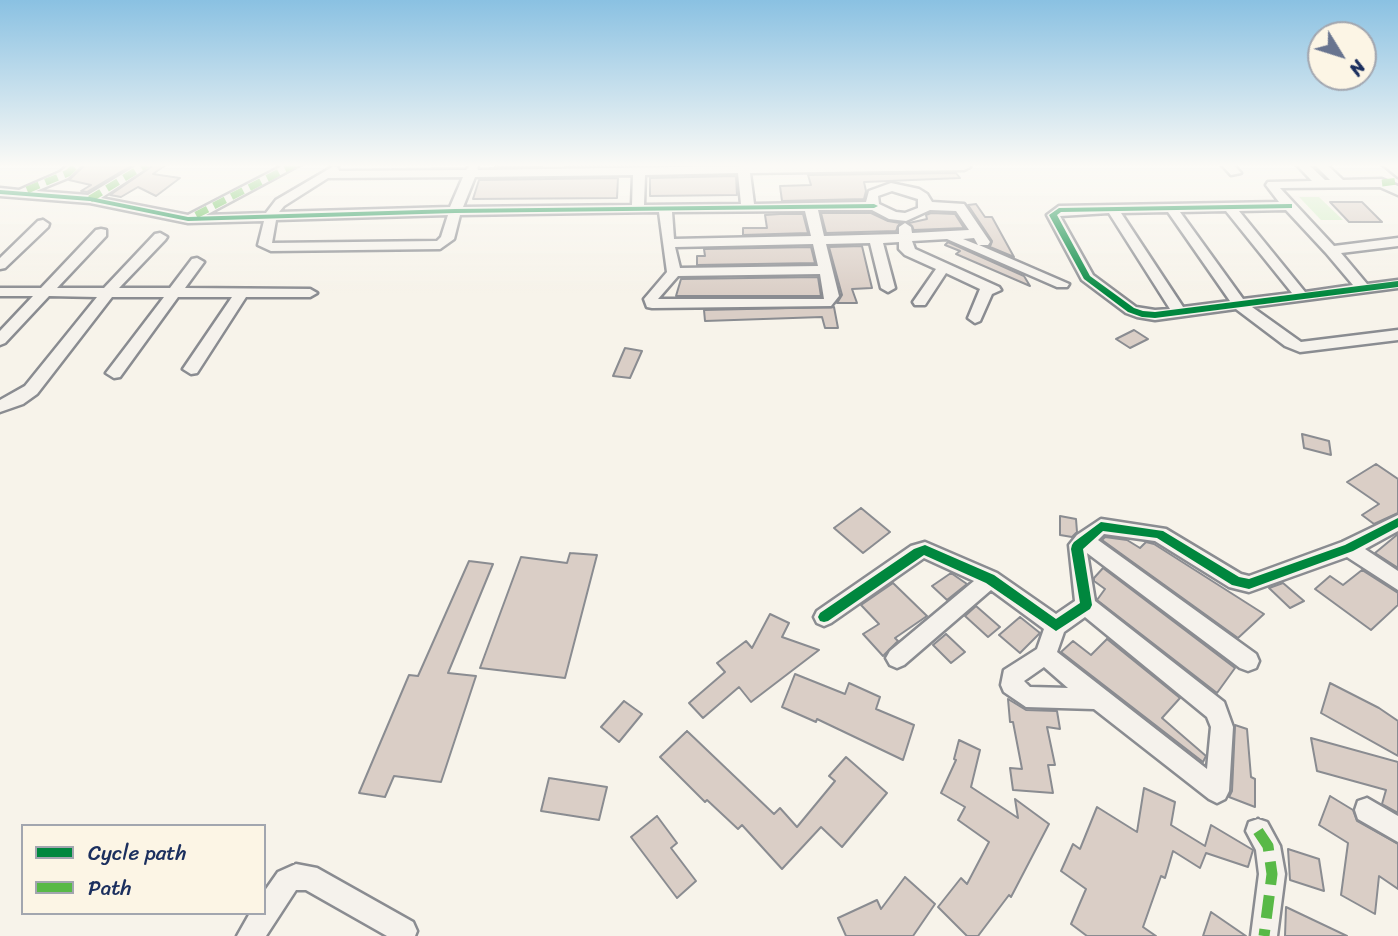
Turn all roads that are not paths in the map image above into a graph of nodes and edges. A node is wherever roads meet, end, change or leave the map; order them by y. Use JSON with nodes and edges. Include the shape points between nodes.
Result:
{"nodes":[{"id":1,"x":457,"y":207,"type":"edge"},
{"id":2,"x":1230,"y":207,"type":"edge"},
{"id":3,"x":133,"y":208,"type":"edge"},
{"id":4,"x":210,"y":208,"type":"edge"},
{"id":5,"x":276,"y":208,"type":"edge"},
{"id":6,"x":441,"y":208,"type":"edge"},
{"id":7,"x":656,"y":208,"type":"edge"},
{"id":8,"x":687,"y":208,"type":"edge"},
{"id":9,"x":806,"y":208,"type":"edge"},
{"id":10,"x":811,"y":208,"type":"junction"},
{"id":11,"x":815,"y":208,"type":"edge"},
{"id":12,"x":877,"y":208,"type":"edge"},
{"id":13,"x":923,"y":208,"type":"edge"},
{"id":14,"x":960,"y":208,"type":"edge"},
{"id":15,"x":1210,"y":208,"type":"edge"},
{"id":16,"x":1291,"y":208,"type":"edge"},
{"id":17,"x":665,"y":209,"type":"junction"},
{"id":18,"x":1172,"y":209,"type":"junction"},
{"id":19,"x":1114,"y":210,"type":"junction"},
{"id":20,"x":271,"y":215,"type":"junction"},
{"id":21,"x":902,"y":216,"type":"junction"},
{"id":22,"x":188,"y":219,"type":"junction"},
{"id":23,"x":43,"y":224,"type":"dead end"},
{"id":24,"x":101,"y":233,"type":"dead end"},
{"id":25,"x":976,"y":234,"type":"junction"},
{"id":26,"x":944,"y":235,"type":"junction"},
{"id":27,"x":160,"y":237,"type":"dead end"},
{"id":28,"x":907,"y":237,"type":"junction"},
{"id":29,"x":876,"y":239,"type":"junction"},
{"id":30,"x":819,"y":240,"type":"junction"},
{"id":31,"x":1398,"y":242,"type":"edge"},
{"id":32,"x":668,"y":243,"type":"junction"},
{"id":33,"x":1331,"y":250,"type":"junction"},
{"id":34,"x":991,"y":253,"type":"junction"},
{"id":35,"x":197,"y":262,"type":"dead end"},
{"id":36,"x":0,"y":265,"type":"edge"},
{"id":37,"x":943,"y":268,"type":"junction"},
{"id":38,"x":826,"y":271,"type":"junction"},
{"id":39,"x":674,"y":272,"type":"junction"},
{"id":40,"x":1062,"y":284,"type":"dead end"},
{"id":41,"x":1398,"y":284,"type":"edge"},
{"id":42,"x":888,"y":288,"type":"dead end"},
{"id":43,"x":1363,"y":288,"type":"junction"},
{"id":44,"x":0,"y":292,"type":"edge"},
{"id":45,"x":43,"y":292,"type":"junction"},
{"id":46,"x":107,"y":293,"type":"junction"},
{"id":47,"x":174,"y":293,"type":"junction"},
{"id":48,"x":242,"y":293,"type":"junction"},
{"id":49,"x":310,"y":293,"type":"dead end"},
{"id":50,"x":1302,"y":297,"type":"junction"},
{"id":51,"x":920,"y":302,"type":"dead end"},
{"id":52,"x":1240,"y":304,"type":"junction"},
{"id":53,"x":1179,"y":312,"type":"junction"},
{"id":54,"x":975,"y":318,"type":"dead end"},
{"id":55,"x":1398,"y":335,"type":"edge"},
{"id":56,"x":0,"y":340,"type":"edge"},
{"id":57,"x":191,"y":369,"type":"dead end"},
{"id":58,"x":114,"y":373,"type":"dead end"},
{"id":59,"x":0,"y":406,"type":"edge"},
{"id":60,"x":1398,"y":522,"type":"edge"},
{"id":61,"x":1084,"y":540,"type":"junction"},
{"id":62,"x":1349,"y":548,"type":"junction"},
{"id":63,"x":990,"y":579,"type":"junction"},
{"id":64,"x":1398,"y":582,"type":"edge"},
{"id":65,"x":1086,"y":605,"type":"junction"},
{"id":66,"x":824,"y":617,"type":"dead end"},
{"id":67,"x":1056,"y":626,"type":"junction"},
{"id":68,"x":1045,"y":654,"type":"junction"},
{"id":69,"x":897,"y":658,"type":"dead end"},
{"id":70,"x":1248,"y":661,"type":"dead end"},
{"id":71,"x":1098,"y":699,"type":"junction"},
{"id":72,"x":1367,"y":810,"type":"dead end"},
{"id":73,"x":1398,"y":830,"type":"edge"},
{"id":74,"x":1258,"y":831,"type":"dead end"},
{"id":75,"x":266,"y":912,"type":"edge"},
{"id":76,"x":264,"y":915,"type":"edge"},
{"id":77,"x":404,"y":932,"type":"dead end"},
{"id":78,"x":250,"y":936,"type":"edge"},
{"id":79,"x":1264,"y":936,"type":"edge"}],
"edges":[{"from":1,"to":20,"type":"street","via":[[447,239],[437,246],[271,247],[265,243]]},
{"from":2,"to":50,"type":"street"},
{"from":3,"to":22,"type":"street"},
{"from":4,"to":22,"type":"street"},
{"from":5,"to":20,"type":"street"},
{"from":6,"to":20,"type":"street"},
{"from":7,"to":17,"type":"street"},
{"from":8,"to":17,"type":"street"},
{"from":9,"to":10,"type":"street"},
{"from":10,"to":11,"type":"street"},
{"from":10,"to":30,"type":"street"},
{"from":12,"to":21,"type":"street"},
{"from":13,"to":21,"type":"street","via":[[917,214]]},
{"from":14,"to":25,"type":"street"},
{"from":15,"to":18,"type":"street"},
{"from":16,"to":33,"type":"street"},
{"from":17,"to":32,"type":"street"},
{"from":18,"to":19,"type":"street"},
{"from":18,"to":52,"type":"street"},
{"from":19,"to":53,"type":"street"},
{"from":19,"to":53,"type":"street","via":[[1059,210],[1053,215],[1087,277],[1131,310],[1155,315]]},
{"from":20,"to":22,"type":"street"},
{"from":21,"to":28,"type":"street"},
{"from":23,"to":36,"type":"street"},
{"from":24,"to":45,"type":"street"},
{"from":25,"to":26,"type":"street"},
{"from":25,"to":34,"type":"street"},
{"from":26,"to":28,"type":"street"},
{"from":26,"to":34,"type":"street"},
{"from":27,"to":46,"type":"street"},
{"from":28,"to":29,"type":"street"},
{"from":28,"to":37,"type":"street","via":[[910,253]]},
{"from":29,"to":30,"type":"street"},
{"from":29,"to":42,"type":"street"},
{"from":30,"to":32,"type":"street"},
{"from":30,"to":38,"type":"street"},
{"from":31,"to":33,"type":"street"},
{"from":32,"to":39,"type":"street"},
{"from":33,"to":43,"type":"street"},
{"from":34,"to":40,"type":"street"},
{"from":35,"to":47,"type":"street"},
{"from":37,"to":51,"type":"street"},
{"from":37,"to":54,"type":"street","via":[[991,289]]},
{"from":38,"to":39,"type":"street"},
{"from":38,"to":39,"type":"street","via":[[832,296],[825,303],[652,304],[651,299]]},
{"from":41,"to":43,"type":"street"},
{"from":43,"to":50,"type":"street"},
{"from":44,"to":45,"type":"street"},
{"from":45,"to":46,"type":"street"},
{"from":45,"to":56,"type":"street"},
{"from":46,"to":47,"type":"street"},
{"from":46,"to":59,"type":"street","via":[[31,390]]},
{"from":47,"to":48,"type":"street"},
{"from":47,"to":58,"type":"street"},
{"from":48,"to":49,"type":"street"},
{"from":48,"to":57,"type":"street"},
{"from":50,"to":52,"type":"street"},
{"from":52,"to":53,"type":"street"},
{"from":52,"to":55,"type":"street","via":[[1300,347]]},
{"from":60,"to":62,"type":"street"},
{"from":61,"to":62,"type":"street","via":[[1101,526],[1154,533],[1236,581],[1249,584]]},
{"from":61,"to":65,"type":"street","via":[[1077,549]]},
{"from":61,"to":70,"type":"street"},
{"from":62,"to":64,"type":"street"},
{"from":63,"to":66,"type":"street","via":[[925,550]]},
{"from":63,"to":67,"type":"street"},
{"from":63,"to":69,"type":"street"},
{"from":65,"to":67,"type":"street"},
{"from":65,"to":71,"type":"street","via":[[1216,710],[1222,727],[1217,791]]},
{"from":67,"to":68,"type":"street"},
{"from":68,"to":71,"type":"street"},
{"from":68,"to":71,"type":"street","via":[[1012,677],[1015,691],[1026,697]]},
{"from":72,"to":73,"type":"street"},
{"from":74,"to":79,"type":"street","via":[[1268,846],[1272,874]]},
{"from":75,"to":77,"type":"street","via":[[287,881],[307,877]]},
{"from":76,"to":78,"type":"street"}]}
